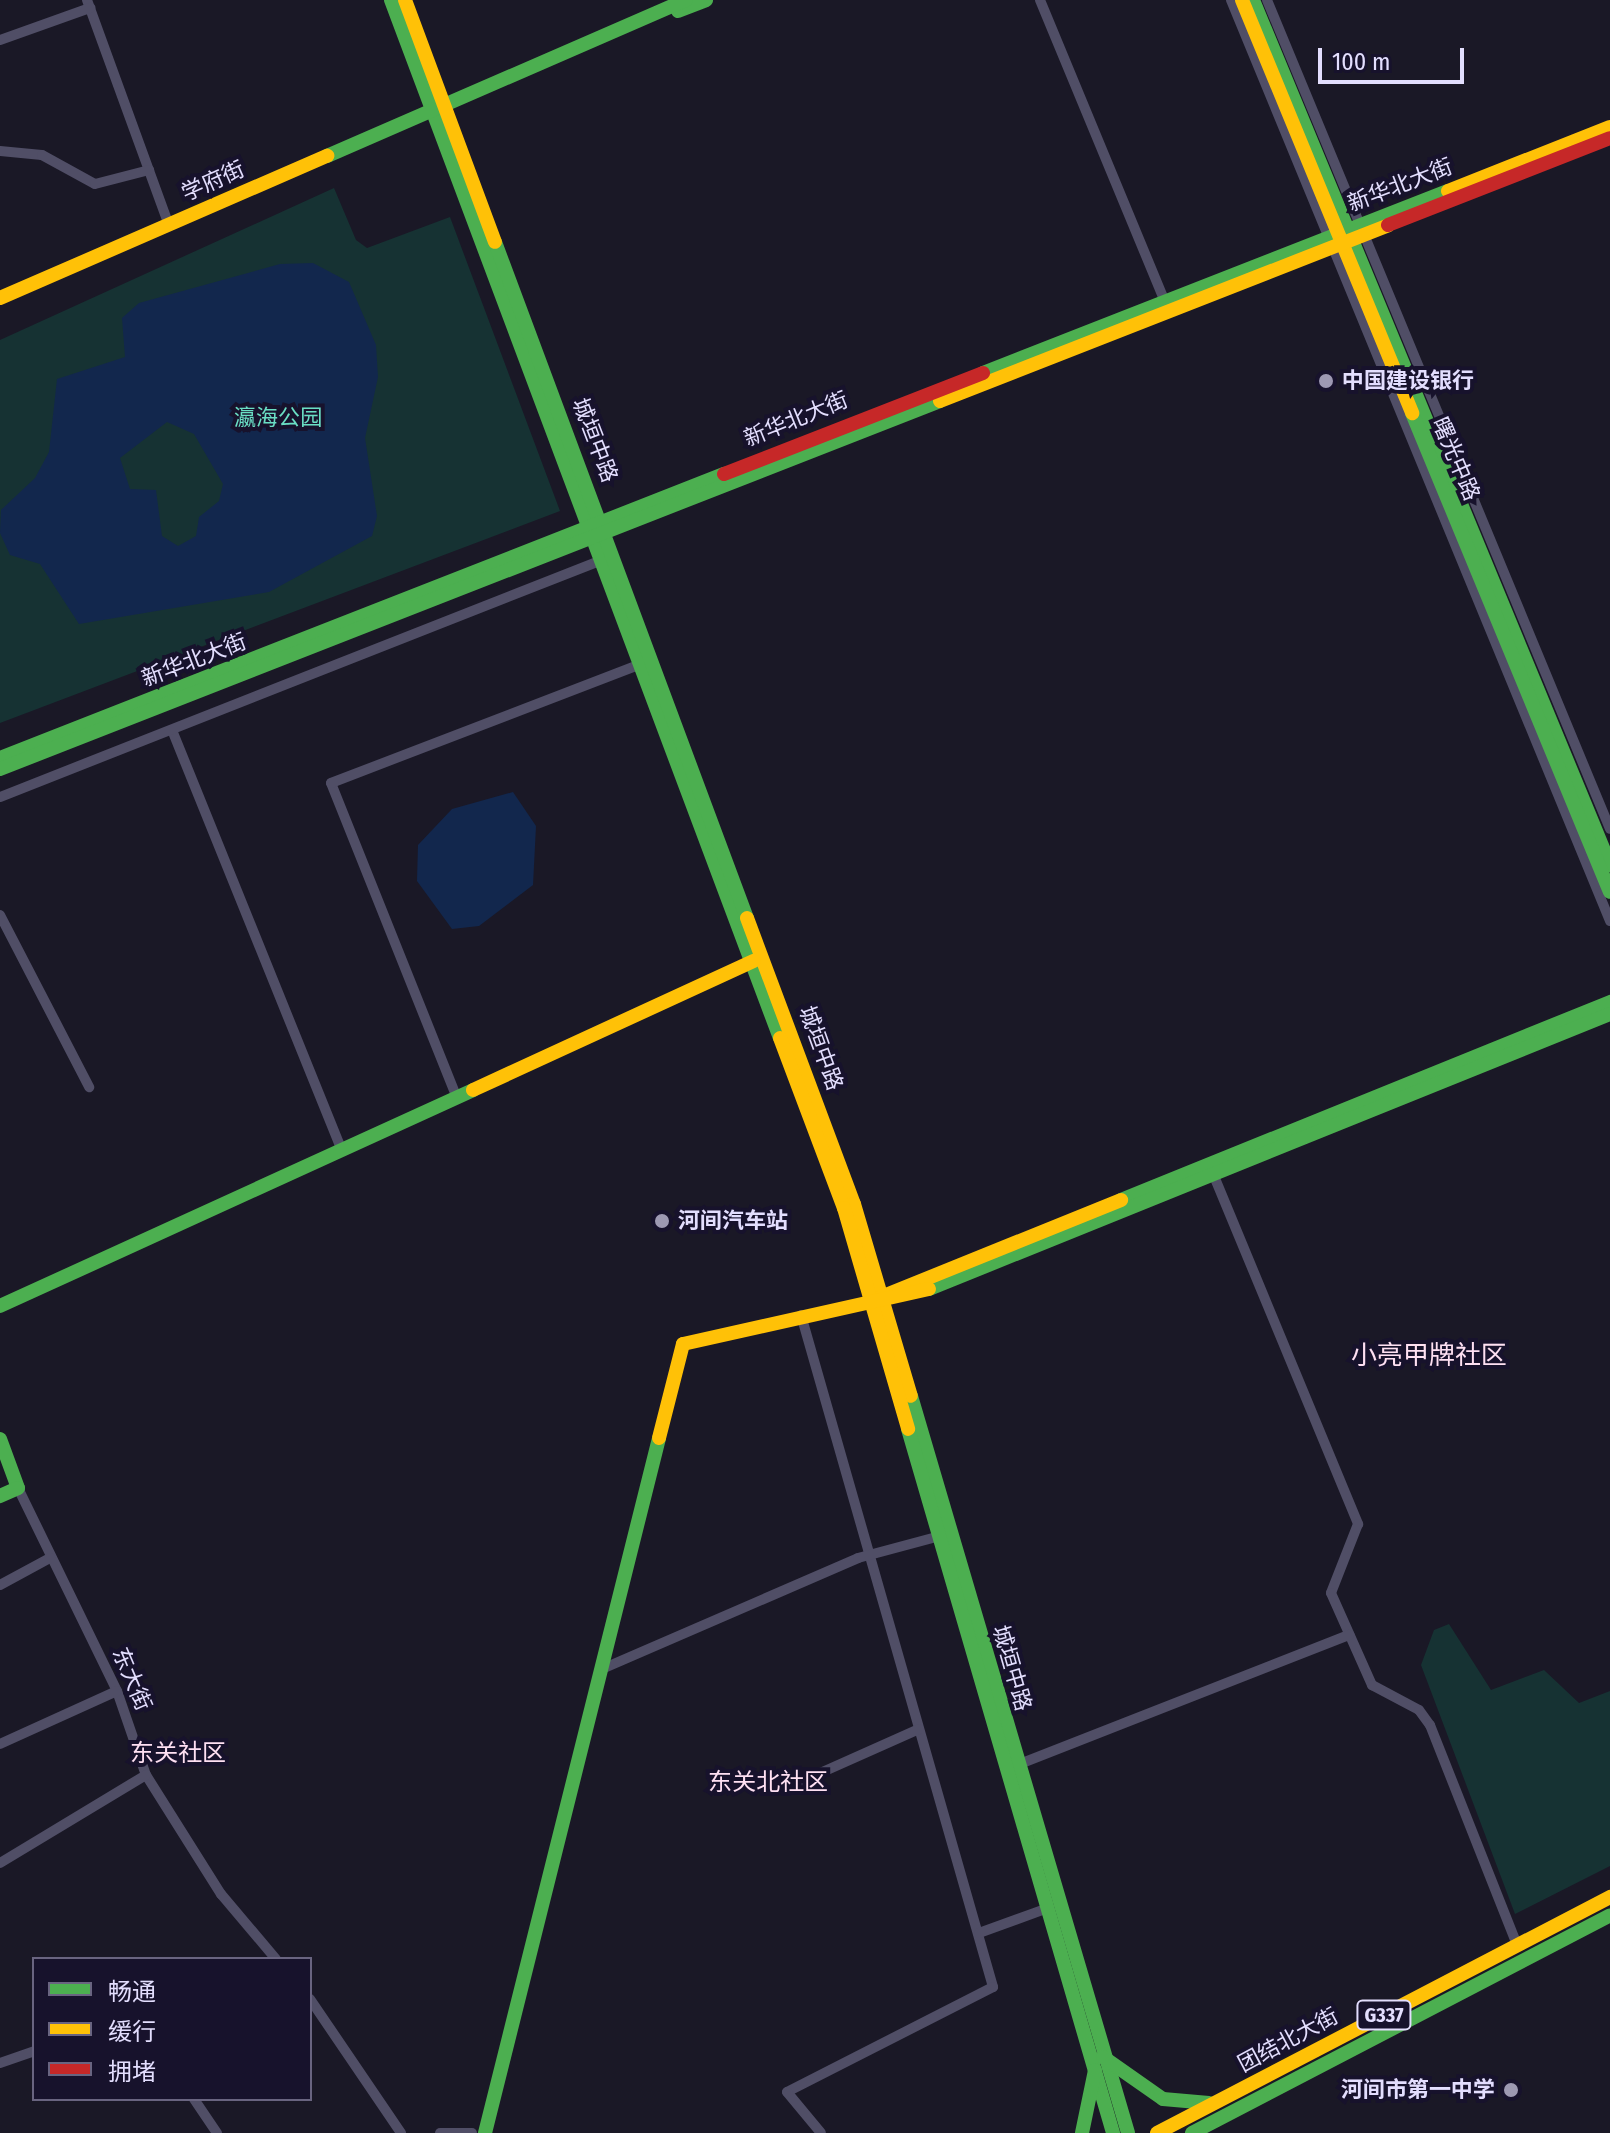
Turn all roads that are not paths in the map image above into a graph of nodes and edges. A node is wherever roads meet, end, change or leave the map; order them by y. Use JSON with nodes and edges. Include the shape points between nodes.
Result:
{"nodes":[{"id":1,"x":391,"y":0,"type":"edge"},
{"id":2,"x":405,"y":0,"type":"edge"},
{"id":3,"x":685,"y":0,"type":"edge"},
{"id":4,"x":706,"y":0,"type":"edge"},
{"id":5,"x":1040,"y":0,"type":"edge"},
{"id":6,"x":1231,"y":0,"type":"edge"},
{"id":7,"x":1242,"y":0,"type":"edge"},
{"id":8,"x":1253,"y":0,"type":"edge"},
{"id":9,"x":1267,"y":0,"type":"edge"},
{"id":10,"x":88,"y":4,"type":"edge"},
{"id":11,"x":0,"y":40,"type":"edge"},
{"id":12,"x":437,"y":104,"type":"junction"},
{"id":13,"x":1610,"y":127,"type":"edge"},
{"id":14,"x":1610,"y":138,"type":"edge"},
{"id":15,"x":0,"y":151,"type":"edge"},
{"id":16,"x":149,"y":170,"type":"junction"},
{"id":17,"x":169,"y":225,"type":"junction"},
{"id":18,"x":1345,"y":235,"type":"junction"},
{"id":19,"x":0,"y":298,"type":"edge"},
{"id":20,"x":1164,"y":299,"type":"junction"},
{"id":21,"x":597,"y":528,"type":"junction"},
{"id":22,"x":602,"y":560,"type":"junction"},
{"id":23,"x":641,"y":664,"type":"junction"},
{"id":24,"x":172,"y":730,"type":"junction"},
{"id":25,"x":0,"y":758,"type":"edge"},
{"id":26,"x":0,"y":769,"type":"edge"},
{"id":27,"x":0,"y":797,"type":"edge"},
{"id":28,"x":1610,"y":829,"type":"edge"},
{"id":29,"x":1610,"y":865,"type":"edge"},
{"id":30,"x":1610,"y":892,"type":"edge"},
{"id":31,"x":0,"y":915,"type":"edge"},
{"id":32,"x":1610,"y":921,"type":"edge"},
{"id":33,"x":754,"y":961,"type":"junction"},
{"id":34,"x":1610,"y":1002,"type":"edge"},
{"id":35,"x":1610,"y":1014,"type":"edge"},
{"id":36,"x":89,"y":1087,"type":"dead end"},
{"id":37,"x":457,"y":1098,"type":"junction"},
{"id":38,"x":341,"y":1148,"type":"junction"},
{"id":39,"x":1214,"y":1176,"type":"junction"},
{"id":40,"x":876,"y":1298,"type":"junction"},
{"id":41,"x":0,"y":1306,"type":"edge"},
{"id":42,"x":801,"y":1315,"type":"junction"},
{"id":43,"x":0,"y":1439,"type":"edge"},
{"id":44,"x":18,"y":1488,"type":"junction"},
{"id":45,"x":0,"y":1496,"type":"edge"},
{"id":46,"x":940,"y":1536,"type":"junction"},
{"id":47,"x":868,"y":1555,"type":"junction"},
{"id":48,"x":50,"y":1558,"type":"junction"},
{"id":49,"x":0,"y":1585,"type":"edge"},
{"id":50,"x":1349,"y":1635,"type":"junction"},
{"id":51,"x":602,"y":1669,"type":"junction"},
{"id":52,"x":117,"y":1691,"type":"junction"},
{"id":53,"x":919,"y":1729,"type":"junction"},
{"id":54,"x":0,"y":1744,"type":"edge"},
{"id":55,"x":1017,"y":1765,"type":"junction"},
{"id":56,"x":146,"y":1775,"type":"junction"},
{"id":57,"x":800,"y":1782,"type":"dead end"},
{"id":58,"x":0,"y":1863,"type":"edge"},
{"id":59,"x":1610,"y":1897,"type":"edge"},
{"id":60,"x":1048,"y":1908,"type":"junction"},
{"id":61,"x":1610,"y":1915,"type":"edge"},
{"id":62,"x":979,"y":1933,"type":"junction"},
{"id":63,"x":1517,"y":1945,"type":"junction"},
{"id":64,"x":274,"y":1957,"type":"edge"},
{"id":65,"x":312,"y":2002,"type":"edge"},
{"id":66,"x":32,"y":2052,"type":"edge"},
{"id":67,"x":0,"y":2063,"type":"edge"},
{"id":68,"x":1099,"y":2064,"type":"junction"},
{"id":69,"x":195,"y":2101,"type":"edge"},
{"id":70,"x":1215,"y":2103,"type":"junction"},
{"id":71,"x":1209,"y":2128,"type":"edge"},
{"id":72,"x":217,"y":2133,"type":"edge"},
{"id":73,"x":401,"y":2133,"type":"edge"},
{"id":74,"x":440,"y":2133,"type":"edge"},
{"id":75,"x":472,"y":2133,"type":"edge"},
{"id":76,"x":485,"y":2133,"type":"edge"},
{"id":77,"x":819,"y":2133,"type":"edge"},
{"id":78,"x":1082,"y":2133,"type":"edge"},
{"id":79,"x":1113,"y":2133,"type":"edge"},
{"id":80,"x":1128,"y":2133,"type":"edge"},
{"id":81,"x":1157,"y":2133,"type":"edge"},
{"id":82,"x":1192,"y":2133,"type":"edge"}],
"edges":[{"from":1,"to":12,"type":"main road","name":"城垣中路"},
{"from":2,"to":12,"type":"main road","name":"城垣中路"},
{"from":3,"to":12,"type":"main road","name":"学府街"},
{"from":4,"to":12,"type":"main road","name":"学府街"},
{"from":5,"to":20,"type":"street"},
{"from":6,"to":18,"type":"street"},
{"from":7,"to":18,"type":"main road","name":"曙光中路"},
{"from":8,"to":18,"type":"main road","name":"曙光中路"},
{"from":9,"to":18,"type":"street"},
{"from":10,"to":11,"type":"street"},
{"from":10,"to":16,"type":"street"},
{"from":12,"to":17,"type":"main road","name":"学府街"},
{"from":12,"to":21,"type":"main road","name":"城垣中路"},
{"from":13,"to":18,"type":"main road","name":"新华北大街"},
{"from":14,"to":18,"type":"main road","name":"新华北大街"},
{"from":15,"to":16,"type":"street","via":[[42,155],[95,184]]},
{"from":16,"to":17,"type":"street"},
{"from":17,"to":19,"type":"main road","name":"学府街"},
{"from":18,"to":20,"type":"main road","name":"新华北大街"},
{"from":18,"to":21,"type":"main road","name":"新华北大街"},
{"from":18,"to":28,"type":"street"},
{"from":18,"to":29,"type":"main road","name":"曙光中路"},
{"from":18,"to":30,"type":"main road","name":"曙光中路"},
{"from":18,"to":32,"type":"street"},
{"from":20,"to":21,"type":"main road","name":"新华北大街"},
{"from":21,"to":22,"type":"main road","name":"城垣中路"},
{"from":21,"to":25,"type":"main road","name":"新华北大街"},
{"from":21,"to":26,"type":"main road","name":"新华北大街"},
{"from":21,"to":40,"type":"main road","name":"城垣中路","via":[[812,1086]]},
{"from":22,"to":23,"type":"main road","name":"城垣中路"},
{"from":22,"to":24,"type":"street"},
{"from":23,"to":33,"type":"main road","name":"城垣中路"},
{"from":23,"to":37,"type":"street","via":[[331,783]]},
{"from":24,"to":27,"type":"street"},
{"from":24,"to":38,"type":"street"},
{"from":31,"to":36,"type":"street"},
{"from":33,"to":37,"type":"main road"},
{"from":33,"to":40,"type":"main road","name":"城垣中路"},
{"from":34,"to":40,"type":"main road"},
{"from":35,"to":39,"type":"main road"},
{"from":37,"to":38,"type":"main road"},
{"from":38,"to":41,"type":"main road"},
{"from":39,"to":40,"type":"main road","via":[[927,1292]]},
{"from":39,"to":50,"type":"street","via":[[1358,1524],[1331,1586]]},
{"from":40,"to":42,"type":"main road"},
{"from":40,"to":46,"type":"main road","name":"城垣中路"},
{"from":40,"to":55,"type":"main road","name":"城垣中路"},
{"from":42,"to":47,"type":"street"},
{"from":42,"to":51,"type":"main road","via":[[693,1339],[676,1353]]},
{"from":43,"to":44,"type":"main road","name":"东大街"},
{"from":44,"to":45,"type":"main road"},
{"from":44,"to":48,"type":"street","name":"东大街"},
{"from":46,"to":47,"type":"street"},
{"from":46,"to":60,"type":"main road","name":"城垣中路"},
{"from":47,"to":51,"type":"street"},
{"from":47,"to":53,"type":"street"},
{"from":48,"to":49,"type":"street"},
{"from":48,"to":52,"type":"street","name":"东大街"},
{"from":50,"to":55,"type":"street"},
{"from":50,"to":63,"type":"street","via":[[1372,1685],[1419,1710],[1430,1725]]},
{"from":51,"to":76,"type":"main road"},
{"from":52,"to":54,"type":"street"},
{"from":52,"to":56,"type":"street","name":"东大街"},
{"from":53,"to":57,"type":"street"},
{"from":53,"to":62,"type":"street"},
{"from":55,"to":68,"type":"main road","name":"城垣中路"},
{"from":56,"to":58,"type":"street"},
{"from":56,"to":64,"type":"street","name":"东大街","via":[[221,1894]]},
{"from":59,"to":63,"type":"main road","name":"团结北大街","number":"G337"},
{"from":60,"to":62,"type":"street"},
{"from":60,"to":68,"type":"main road","name":"城垣中路"},
{"from":61,"to":71,"type":"main road","name":"团结北大街","number":"G337"},
{"from":62,"to":77,"type":"street","via":[[993,1987],[787,2092]]},
{"from":63,"to":70,"type":"main road","name":"团结北大街","number":"G337"},
{"from":65,"to":73,"type":"street"},
{"from":66,"to":67,"type":"street"},
{"from":68,"to":70,"type":"main road","via":[[1163,2099]]},
{"from":68,"to":78,"type":"main road"},
{"from":68,"to":79,"type":"main road","name":"城垣中路"},
{"from":68,"to":80,"type":"main road","name":"城垣中路"},
{"from":69,"to":72,"type":"street"},
{"from":70,"to":81,"type":"main road","name":"团结北大街","number":"G337"},
{"from":71,"to":82,"type":"main road","name":"团结北大街","number":"G337"},
{"from":74,"to":75,"type":"street"}]}
